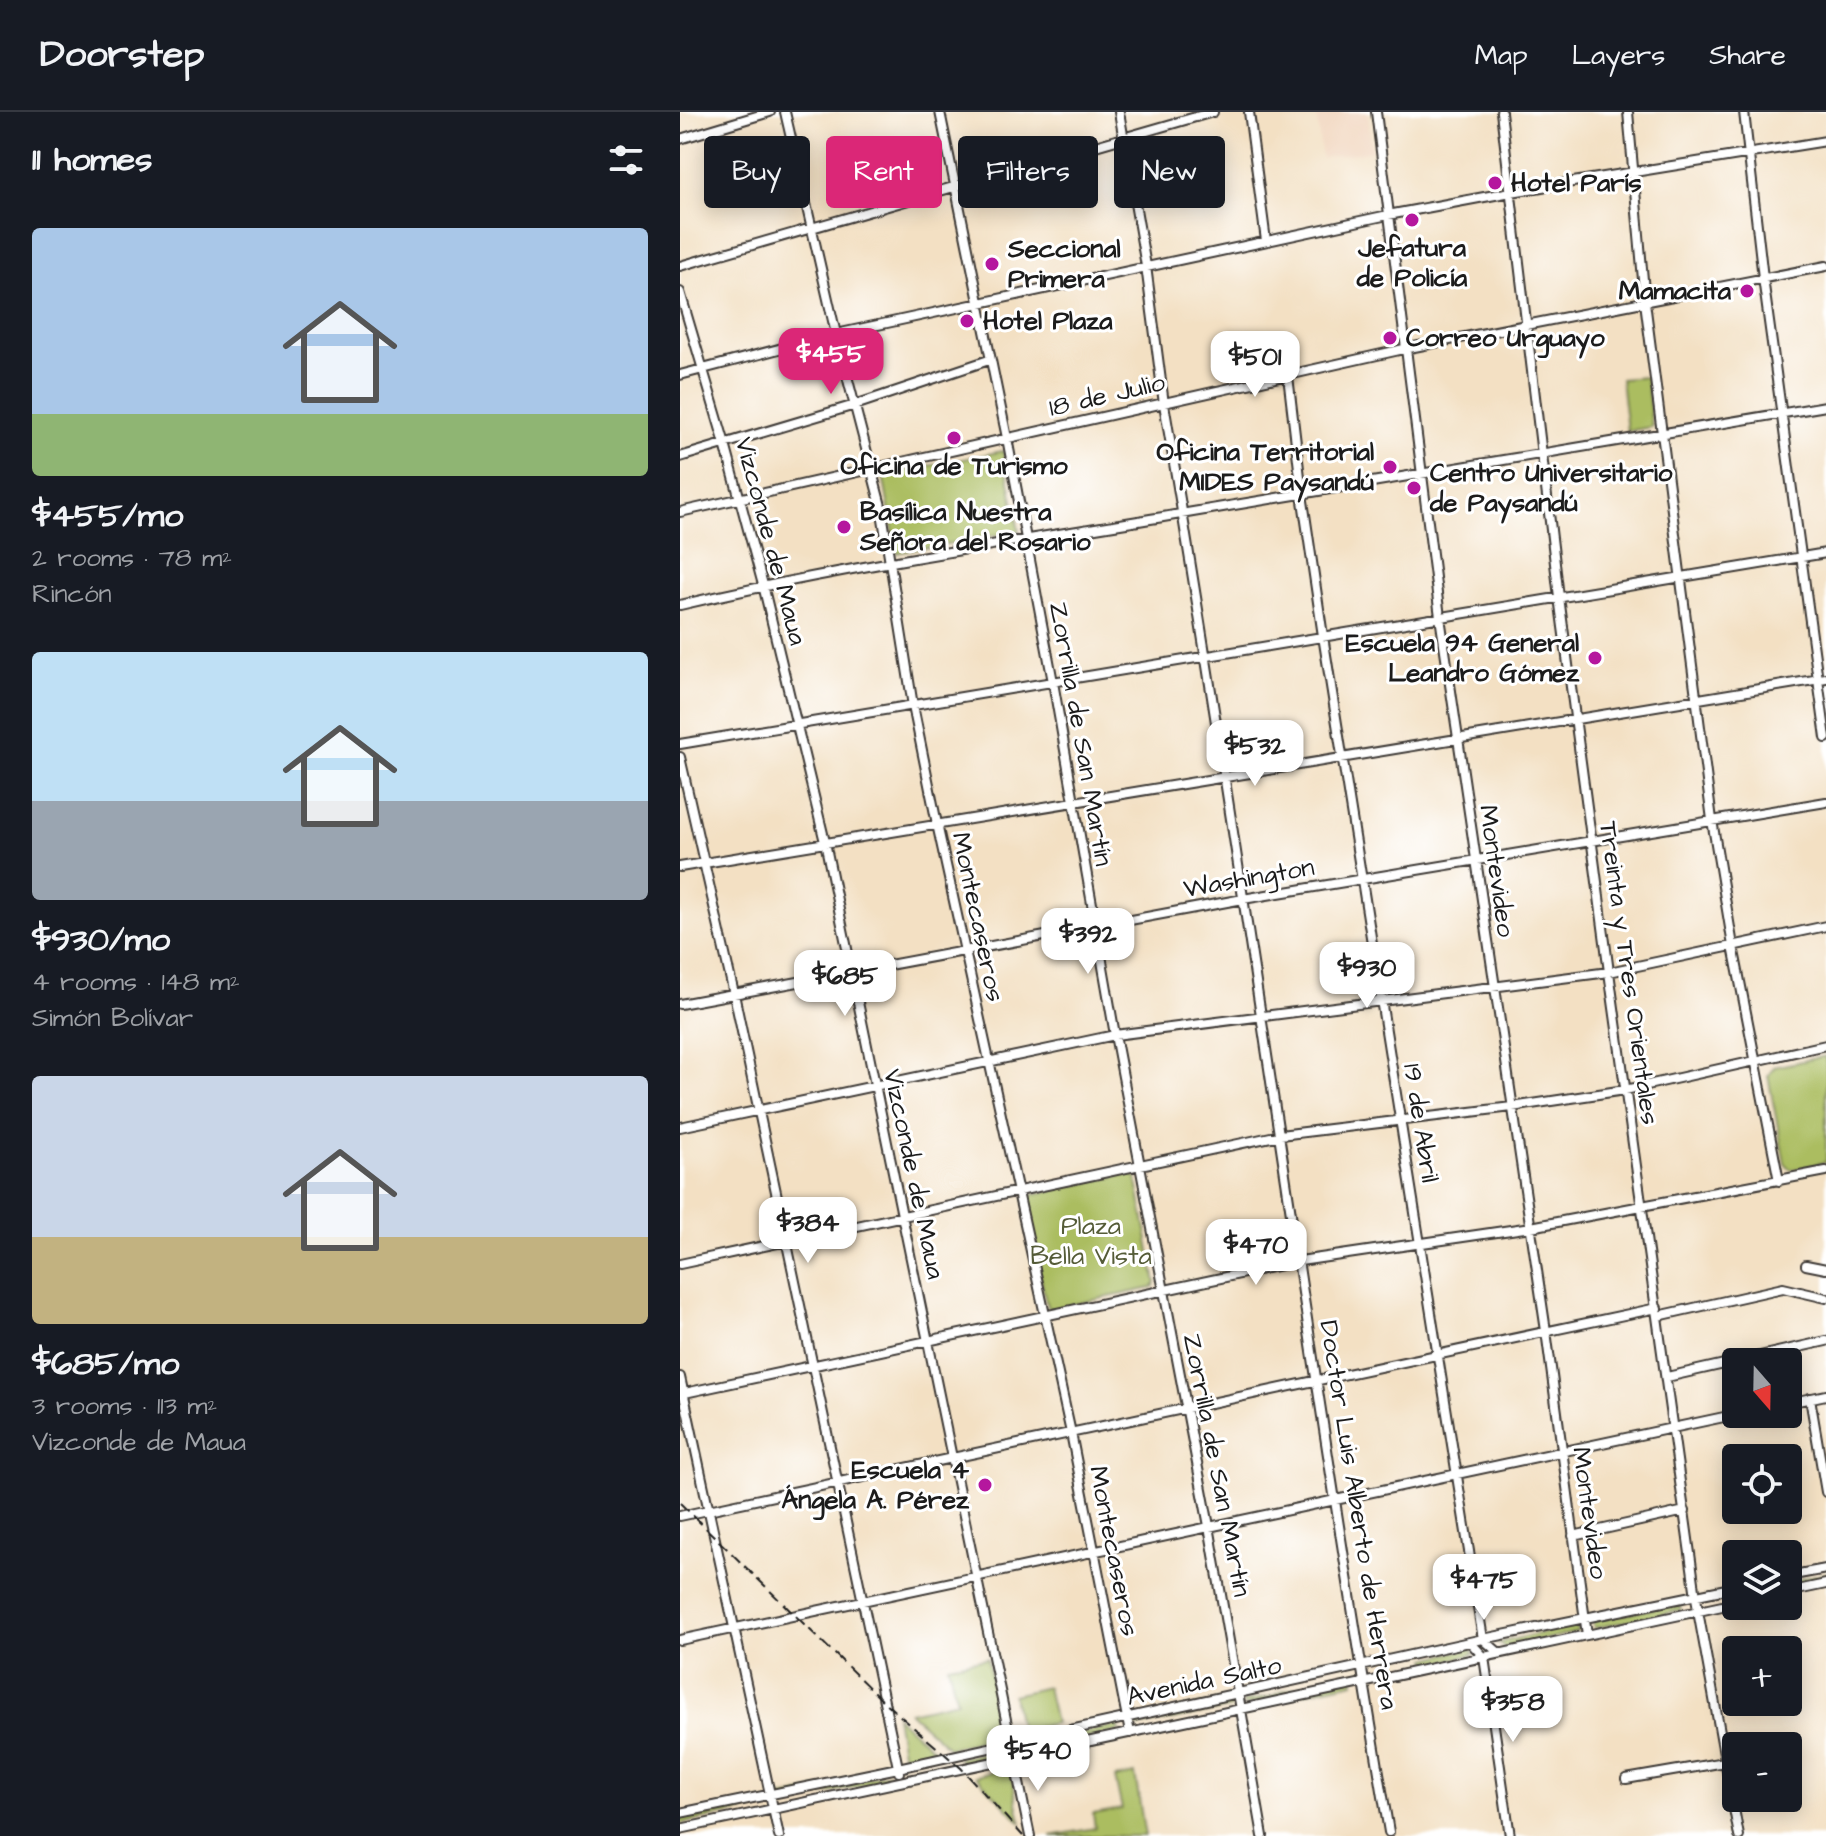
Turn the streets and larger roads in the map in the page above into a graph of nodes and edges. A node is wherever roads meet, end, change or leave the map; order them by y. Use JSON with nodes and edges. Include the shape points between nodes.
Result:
{"nodes":[{"id":1,"x":770,"y":112,"type":"edge"},
{"id":2,"x":785,"y":112,"type":"edge"},
{"id":3,"x":940,"y":112,"type":"edge"},
{"id":4,"x":1119,"y":112,"type":"edge"},
{"id":5,"x":1213,"y":112,"type":"edge"},
{"id":6,"x":1249,"y":112,"type":"edge"},
{"id":7,"x":1376,"y":112,"type":"edge"},
{"id":8,"x":1501,"y":112,"type":"edge"},
{"id":9,"x":1628,"y":112,"type":"edge"},
{"id":10,"x":1744,"y":112,"type":"edge"},
{"id":11,"x":1123,"y":136,"type":"joint"},
{"id":12,"x":680,"y":139,"type":"edge"},
{"id":13,"x":1114,"y":139,"type":"edge"},
{"id":14,"x":1826,"y":141,"type":"edge"},
{"id":15,"x":1748,"y":153,"type":"junction"},
{"id":16,"x":1634,"y":171,"type":"junction"},
{"id":17,"x":955,"y":187,"type":"junction"},
{"id":18,"x":1511,"y":192,"type":"junction"},
{"id":19,"x":1136,"y":208,"type":"edge"},
{"id":20,"x":1388,"y":215,"type":"junction"},
{"id":21,"x":811,"y":229,"type":"junction"},
{"id":22,"x":1266,"y":241,"type":"junction"},
{"id":23,"x":680,"y":266,"type":"edge"},
{"id":24,"x":1146,"y":266,"type":"junction"},
{"id":25,"x":1826,"y":266,"type":"edge"},
{"id":26,"x":1763,"y":278,"type":"junction"},
{"id":27,"x":680,"y":292,"type":"edge"},
{"id":28,"x":1645,"y":302,"type":"junction"},
{"id":29,"x":978,"y":304,"type":"junction"},
{"id":30,"x":1526,"y":323,"type":"junction"},
{"id":31,"x":836,"y":334,"type":"junction"},
{"id":32,"x":1404,"y":349,"type":"junction"},
{"id":33,"x":989,"y":360,"type":"junction"},
{"id":34,"x":704,"y":369,"type":"junction"},
{"id":35,"x":680,"y":375,"type":"edge"},
{"id":36,"x":1288,"y":376,"type":"junction"},
{"id":37,"x":1164,"y":402,"type":"junction"},
{"id":38,"x":855,"y":405,"type":"junction"},
{"id":39,"x":1826,"y":406,"type":"edge"},
{"id":40,"x":1782,"y":413,"type":"junction"},
{"id":41,"x":1662,"y":434,"type":"junction"},
{"id":42,"x":1007,"y":438,"type":"junction"},
{"id":43,"x":725,"y":444,"type":"junction"},
{"id":44,"x":1542,"y":455,"type":"junction"},
{"id":45,"x":680,"y":457,"type":"edge"},
{"id":46,"x":871,"y":468,"type":"junction"},
{"id":47,"x":1421,"y":474,"type":"junction"},
{"id":48,"x":1302,"y":494,"type":"junction"},
{"id":49,"x":740,"y":498,"type":"junction"},
{"id":50,"x":680,"y":512,"type":"edge"},
{"id":51,"x":1183,"y":514,"type":"junction"},
{"id":52,"x":1026,"y":540,"type":"junction"},
{"id":53,"x":1826,"y":553,"type":"edge"},
{"id":54,"x":1801,"y":557,"type":"junction"},
{"id":55,"x":888,"y":561,"type":"junction"},
{"id":56,"x":1680,"y":577,"type":"junction"},
{"id":57,"x":763,"y":585,"type":"junction"},
{"id":58,"x":1559,"y":597,"type":"junction"},
{"id":59,"x":680,"y":605,"type":"edge"},
{"id":60,"x":1440,"y":617,"type":"junction"},
{"id":61,"x":1323,"y":636,"type":"junction"},
{"id":62,"x":1206,"y":656,"type":"junction"},
{"id":63,"x":1822,"y":678,"type":"edge"},
{"id":64,"x":1053,"y":682,"type":"junction"},
{"id":65,"x":1695,"y":699,"type":"junction"},
{"id":66,"x":913,"y":706,"type":"junction"},
{"id":67,"x":1575,"y":718,"type":"junction"},
{"id":68,"x":798,"y":725,"type":"junction"},
{"id":69,"x":1458,"y":738,"type":"junction"},
{"id":70,"x":1826,"y":738,"type":"edge"},
{"id":71,"x":680,"y":744,"type":"edge"},
{"id":72,"x":680,"y":757,"type":"edge"},
{"id":73,"x":1343,"y":757,"type":"junction"},
{"id":74,"x":1224,"y":777,"type":"junction"},
{"id":75,"x":1072,"y":801,"type":"junction"},
{"id":76,"x":1826,"y":802,"type":"edge"},
{"id":77,"x":1712,"y":820,"type":"junction"},
{"id":78,"x":937,"y":824,"type":"junction"},
{"id":79,"x":1591,"y":841,"type":"junction"},
{"id":80,"x":825,"y":842,"type":"junction"},
{"id":81,"x":1475,"y":860,"type":"junction"},
{"id":82,"x":705,"y":862,"type":"junction"},
{"id":83,"x":680,"y":867,"type":"edge"},
{"id":84,"x":1362,"y":879,"type":"junction"},
{"id":85,"x":1243,"y":899,"type":"junction"},
{"id":86,"x":1826,"y":926,"type":"edge"},
{"id":87,"x":1095,"y":927,"type":"junction"},
{"id":88,"x":1733,"y":946,"type":"junction"},
{"id":89,"x":966,"y":951,"type":"junction"},
{"id":90,"x":852,"y":972,"type":"junction"},
{"id":91,"x":1609,"y":972,"type":"junction"},
{"id":92,"x":1494,"y":988,"type":"junction"},
{"id":93,"x":734,"y":994,"type":"junction"},
{"id":94,"x":1382,"y":1003,"type":"junction"},
{"id":95,"x":680,"y":1004,"type":"edge"},
{"id":96,"x":1261,"y":1018,"type":"junction"},
{"id":97,"x":1115,"y":1035,"type":"junction"},
{"id":98,"x":1826,"y":1045,"type":"edge"},
{"id":99,"x":988,"y":1061,"type":"junction"},
{"id":100,"x":1756,"y":1061,"type":"junction"},
{"id":101,"x":875,"y":1085,"type":"junction"},
{"id":102,"x":1625,"y":1090,"type":"junction"},
{"id":103,"x":1512,"y":1107,"type":"junction"},
{"id":104,"x":758,"y":1110,"type":"junction"},
{"id":105,"x":1400,"y":1120,"type":"junction"},
{"id":106,"x":680,"y":1127,"type":"edge"},
{"id":107,"x":1280,"y":1135,"type":"junction"},
{"id":108,"x":1139,"y":1165,"type":"junction"},
{"id":109,"x":1826,"y":1171,"type":"edge"},
{"id":110,"x":1779,"y":1181,"type":"junction"},
{"id":111,"x":1016,"y":1192,"type":"junction"},
{"id":112,"x":1642,"y":1207,"type":"junction"},
{"id":113,"x":903,"y":1217,"type":"junction"},
{"id":114,"x":1531,"y":1227,"type":"junction"},
{"id":115,"x":787,"y":1242,"type":"junction"},
{"id":116,"x":1421,"y":1244,"type":"junction"},
{"id":117,"x":1300,"y":1261,"type":"junction"},
{"id":118,"x":680,"y":1264,"type":"edge"},
{"id":119,"x":1806,"y":1265,"type":"dead end"},
{"id":120,"x":1826,"y":1269,"type":"edge"},
{"id":121,"x":1163,"y":1291,"type":"junction"},
{"id":122,"x":1826,"y":1298,"type":"edge"},
{"id":123,"x":1658,"y":1312,"type":"junction"},
{"id":124,"x":1044,"y":1317,"type":"junction"},
{"id":125,"x":1546,"y":1331,"type":"junction"},
{"id":126,"x":929,"y":1341,"type":"junction"},
{"id":127,"x":1826,"y":1341,"type":"edge"},
{"id":128,"x":1438,"y":1354,"type":"junction"},
{"id":129,"x":813,"y":1367,"type":"junction"},
{"id":130,"x":680,"y":1377,"type":"edge"},
{"id":131,"x":1667,"y":1377,"type":"junction"},
{"id":132,"x":1317,"y":1379,"type":"junction"},
{"id":133,"x":682,"y":1394,"type":"edge"},
{"id":134,"x":1826,"y":1395,"type":"edge"},
{"id":135,"x":1810,"y":1398,"type":"junction"},
{"id":136,"x":1802,"y":1400,"type":"edge"},
{"id":137,"x":1187,"y":1407,"type":"junction"},
{"id":138,"x":1722,"y":1418,"type":"edge"},
{"id":139,"x":1674,"y":1428,"type":"junction"},
{"id":140,"x":1071,"y":1433,"type":"junction"},
{"id":141,"x":1561,"y":1451,"type":"junction"},
{"id":142,"x":953,"y":1458,"type":"junction"},
{"id":143,"x":1457,"y":1474,"type":"junction"},
{"id":144,"x":838,"y":1483,"type":"junction"},
{"id":145,"x":1826,"y":1492,"type":"edge"},
{"id":146,"x":1334,"y":1499,"type":"junction"},
{"id":147,"x":708,"y":1510,"type":"junction"},
{"id":148,"x":1685,"y":1511,"type":"junction"},
{"id":149,"x":680,"y":1516,"type":"edge"},
{"id":150,"x":1209,"y":1526,"type":"junction"},
{"id":151,"x":1573,"y":1536,"type":"junction"},
{"id":152,"x":1095,"y":1552,"type":"junction"},
{"id":153,"x":1826,"y":1569,"type":"edge"},
{"id":154,"x":1802,"y":1573,"type":"edge"},
{"id":155,"x":977,"y":1576,"type":"junction"},
{"id":156,"x":1826,"y":1584,"type":"edge"},
{"id":157,"x":1802,"y":1589,"type":"edge"},
{"id":158,"x":1722,"y":1590,"type":"edge"},
{"id":159,"x":1696,"y":1595,"type":"junction"},
{"id":160,"x":863,"y":1600,"type":"junction"},
{"id":161,"x":1722,"y":1606,"type":"edge"},
{"id":162,"x":1698,"y":1611,"type":"junction"},
{"id":163,"x":1584,"y":1619,"type":"junction"},
{"id":164,"x":733,"y":1628,"type":"junction"},
{"id":165,"x":1587,"y":1635,"type":"junction"},
{"id":166,"x":1483,"y":1639,"type":"junction"},
{"id":167,"x":680,"y":1640,"type":"edge"},
{"id":168,"x":1470,"y":1642,"type":"junction"},
{"id":169,"x":1499,"y":1653,"type":"junction"},
{"id":170,"x":1421,"y":1654,"type":"junction"},
{"id":171,"x":1484,"y":1657,"type":"junction"},
{"id":172,"x":1361,"y":1667,"type":"junction"},
{"id":173,"x":1424,"y":1671,"type":"junction"},
{"id":174,"x":1364,"y":1684,"type":"junction"},
{"id":175,"x":1239,"y":1693,"type":"junction"},
{"id":176,"x":1242,"y":1710,"type":"junction"},
{"id":177,"x":1126,"y":1718,"type":"junction"},
{"id":178,"x":1130,"y":1733,"type":"junction"},
{"id":179,"x":1011,"y":1742,"type":"junction"},
{"id":180,"x":1722,"y":1745,"type":"edge"},
{"id":181,"x":1014,"y":1757,"type":"junction"},
{"id":182,"x":1722,"y":1763,"type":"edge"},
{"id":183,"x":898,"y":1768,"type":"junction"},
{"id":184,"x":1626,"y":1779,"type":"dead end"},
{"id":185,"x":901,"y":1780,"type":"junction"},
{"id":186,"x":770,"y":1794,"type":"junction"},
{"id":187,"x":773,"y":1809,"type":"junction"},
{"id":188,"x":1734,"y":1812,"type":"edge"},
{"id":189,"x":680,"y":1813,"type":"edge"},
{"id":190,"x":680,"y":1829,"type":"edge"},
{"id":191,"x":1389,"y":1832,"type":"dead end"},
{"id":192,"x":779,"y":1836,"type":"edge"},
{"id":193,"x":1030,"y":1836,"type":"edge"},
{"id":194,"x":1263,"y":1836,"type":"edge"},
{"id":195,"x":1510,"y":1836,"type":"edge"},
{"id":196,"x":1739,"y":1836,"type":"edge"}],
"edges":[{"from":1,"to":12,"type":"street"},
{"from":2,"to":21,"type":"street","name":"Montecaseros"},
{"from":3,"to":17,"type":"street","name":"Zorrilla de San Martín"},
{"from":4,"to":11,"type":"street","name":"Doctor Luis Alberto de Herrera"},
{"from":5,"to":11,"type":"street"},
{"from":6,"to":22,"type":"street"},
{"from":7,"to":20,"type":"street","name":"Montevideo"},
{"from":8,"to":18,"type":"street","name":"Treinta y Tres Orientales"},
{"from":9,"to":16,"type":"street"},
{"from":10,"to":15,"type":"street"},
{"from":13,"to":17,"type":"street"},
{"from":14,"to":15,"type":"street"},
{"from":15,"to":16,"type":"street"},
{"from":15,"to":26,"type":"street"},
{"from":16,"to":18,"type":"street"},
{"from":16,"to":28,"type":"street"},
{"from":17,"to":21,"type":"street"},
{"from":17,"to":29,"type":"street","name":"Zorrilla de San Martín"},
{"from":18,"to":20,"type":"street"},
{"from":18,"to":30,"type":"street","name":"Treinta y Tres Orientales"},
{"from":19,"to":24,"type":"street","name":"Doctor Luis Alberto de Herrera"},
{"from":20,"to":22,"type":"street"},
{"from":20,"to":32,"type":"street","name":"Montevideo"},
{"from":21,"to":23,"type":"street"},
{"from":21,"to":31,"type":"street","name":"Montecaseros"},
{"from":22,"to":24,"type":"street"},
{"from":24,"to":29,"type":"street"},
{"from":24,"to":37,"type":"street","name":"Doctor Luis Alberto de Herrera"},
{"from":25,"to":26,"type":"street","name":"18 de Julio"},
{"from":26,"to":28,"type":"street","name":"18 de Julio"},
{"from":26,"to":40,"type":"street"},
{"from":27,"to":34,"type":"street","name":"Vizconde de Maua"},
{"from":28,"to":30,"type":"street","name":"18 de Julio"},
{"from":28,"to":41,"type":"street"},
{"from":29,"to":31,"type":"street"},
{"from":29,"to":33,"type":"street","name":"Zorrilla de San Martín"},
{"from":30,"to":32,"type":"street","name":"18 de Julio"},
{"from":30,"to":44,"type":"street","name":"Treinta y Tres Orientales"},
{"from":31,"to":34,"type":"street"},
{"from":31,"to":38,"type":"street","name":"Montecaseros"},
{"from":32,"to":36,"type":"street","name":"18 de Julio"},
{"from":32,"to":47,"type":"street","name":"Montevideo"},
{"from":33,"to":38,"type":"street"},
{"from":33,"to":42,"type":"street","name":"Zorrilla de San Martín"},
{"from":34,"to":35,"type":"street"},
{"from":34,"to":43,"type":"street","name":"Vizconde de Maua"},
{"from":36,"to":37,"type":"street","name":"18 de Julio"},
{"from":36,"to":48,"type":"street","name":"19 de Abril"},
{"from":37,"to":42,"type":"street","name":"18 de Julio"},
{"from":37,"to":51,"type":"street","name":"Doctor Luis Alberto de Herrera"},
{"from":38,"to":43,"type":"street"},
{"from":38,"to":46,"type":"street","name":"Montecaseros"},
{"from":39,"to":40,"type":"street"},
{"from":40,"to":41,"type":"street"},
{"from":40,"to":54,"type":"street"},
{"from":41,"to":44,"type":"street"},
{"from":41,"to":56,"type":"street"},
{"from":42,"to":46,"type":"street","name":"18 de Julio"},
{"from":42,"to":52,"type":"street","name":"Zorrilla de San Martín"},
{"from":43,"to":45,"type":"street"},
{"from":43,"to":49,"type":"street","name":"Vizconde de Maua"},
{"from":44,"to":47,"type":"street"},
{"from":44,"to":58,"type":"street","name":"Treinta y Tres Orientales"},
{"from":46,"to":49,"type":"street","name":"18 de Julio"},
{"from":46,"to":55,"type":"street","name":"Montecaseros"},
{"from":47,"to":48,"type":"street"},
{"from":47,"to":60,"type":"street","name":"Montevideo"},
{"from":48,"to":51,"type":"street"},
{"from":48,"to":61,"type":"street","name":"19 de Abril"},
{"from":49,"to":50,"type":"street","name":"18 de Julio"},
{"from":49,"to":57,"type":"street","name":"Vizconde de Maua"},
{"from":51,"to":52,"type":"street"},
{"from":51,"to":62,"type":"street","name":"Doctor Luis Alberto de Herrera"},
{"from":52,"to":55,"type":"street"},
{"from":52,"to":64,"type":"street","name":"Zorrilla de San Martín"},
{"from":53,"to":54,"type":"street"},
{"from":54,"to":56,"type":"street"},
{"from":54,"to":63,"type":"street"},
{"from":55,"to":57,"type":"street"},
{"from":55,"to":66,"type":"street","name":"Montecaseros"},
{"from":56,"to":58,"type":"street"},
{"from":56,"to":65,"type":"street"},
{"from":57,"to":59,"type":"street"},
{"from":57,"to":68,"type":"street","name":"Vizconde de Maua"},
{"from":58,"to":60,"type":"street"},
{"from":58,"to":67,"type":"street","name":"Treinta y Tres Orientales"},
{"from":60,"to":61,"type":"street"},
{"from":60,"to":69,"type":"street","name":"Montevideo"},
{"from":61,"to":62,"type":"street"},
{"from":61,"to":73,"type":"street","name":"19 de Abril"},
{"from":62,"to":64,"type":"street"},
{"from":62,"to":74,"type":"street","name":"Doctor Luis Alberto de Herrera"},
{"from":63,"to":65,"type":"street"},
{"from":63,"to":70,"type":"street"},
{"from":64,"to":66,"type":"street"},
{"from":64,"to":75,"type":"street","name":"Zorrilla de San Martín"},
{"from":65,"to":67,"type":"street"},
{"from":65,"to":77,"type":"street"},
{"from":66,"to":68,"type":"street"},
{"from":66,"to":78,"type":"street","name":"Montecaseros"},
{"from":67,"to":69,"type":"street"},
{"from":67,"to":79,"type":"street","name":"Treinta y Tres Orientales"},
{"from":68,"to":71,"type":"street"},
{"from":68,"to":80,"type":"street","name":"Vizconde de Maua"},
{"from":69,"to":73,"type":"street"},
{"from":69,"to":81,"type":"street","name":"Montevideo"},
{"from":72,"to":82,"type":"street"},
{"from":73,"to":74,"type":"street"},
{"from":73,"to":84,"type":"street","name":"19 de Abril"},
{"from":74,"to":75,"type":"street"},
{"from":74,"to":85,"type":"street","name":"Doctor Luis Alberto de Herrera"},
{"from":75,"to":78,"type":"street"},
{"from":75,"to":87,"type":"street","name":"Zorrilla de San Martín"},
{"from":76,"to":77,"type":"street","name":"Washington"},
{"from":77,"to":79,"type":"street","name":"Washington"},
{"from":77,"to":88,"type":"street"},
{"from":78,"to":80,"type":"street"},
{"from":78,"to":89,"type":"street","name":"Montecaseros"},
{"from":79,"to":81,"type":"street","name":"Washington"},
{"from":79,"to":91,"type":"street","name":"Treinta y Tres Orientales"},
{"from":80,"to":82,"type":"street"},
{"from":80,"to":90,"type":"street","name":"Vizconde de Maua"},
{"from":81,"to":84,"type":"street","name":"Washington"},
{"from":81,"to":92,"type":"street","name":"Montevideo"},
{"from":82,"to":83,"type":"street"},
{"from":82,"to":93,"type":"street"},
{"from":84,"to":85,"type":"street","name":"Washington"},
{"from":84,"to":94,"type":"street","name":"19 de Abril"},
{"from":85,"to":87,"type":"street","name":"Washington"},
{"from":85,"to":96,"type":"street","name":"Doctor Luis Alberto de Herrera"},
{"from":86,"to":88,"type":"street"},
{"from":87,"to":89,"type":"street","name":"Washington"},
{"from":87,"to":97,"type":"street","name":"Zorrilla de San Martín"},
{"from":88,"to":91,"type":"street"},
{"from":88,"to":100,"type":"street"},
{"from":89,"to":90,"type":"street","name":"Washington"},
{"from":89,"to":99,"type":"street","name":"Montecaseros"},
{"from":90,"to":93,"type":"street","name":"Washington"},
{"from":90,"to":101,"type":"street","name":"Vizconde de Maua"},
{"from":91,"to":92,"type":"street"},
{"from":91,"to":102,"type":"street","name":"Treinta y Tres Orientales"},
{"from":92,"to":94,"type":"street"},
{"from":92,"to":103,"type":"street","name":"Montevideo"},
{"from":93,"to":95,"type":"street","name":"Washington"},
{"from":93,"to":104,"type":"street"},
{"from":94,"to":96,"type":"street"},
{"from":94,"to":105,"type":"street","name":"19 de Abril"},
{"from":96,"to":97,"type":"street"},
{"from":96,"to":107,"type":"street","name":"Doctor Luis Alberto de Herrera"},
{"from":97,"to":99,"type":"street"},
{"from":97,"to":108,"type":"street","name":"Zorrilla de San Martín"},
{"from":98,"to":100,"type":"street"},
{"from":99,"to":101,"type":"street"},
{"from":99,"to":111,"type":"street","name":"Montecaseros"},
{"from":100,"to":102,"type":"street"},
{"from":100,"to":110,"type":"street"},
{"from":101,"to":104,"type":"street"},
{"from":101,"to":113,"type":"street","name":"Vizconde de Maua"},
{"from":102,"to":103,"type":"street"},
{"from":102,"to":112,"type":"street","name":"Treinta y Tres Orientales"},
{"from":103,"to":105,"type":"street"},
{"from":103,"to":114,"type":"street","name":"Montevideo"},
{"from":104,"to":106,"type":"street"},
{"from":104,"to":115,"type":"street"},
{"from":105,"to":107,"type":"street"},
{"from":105,"to":116,"type":"street","name":"19 de Abril"},
{"from":107,"to":108,"type":"street"},
{"from":107,"to":117,"type":"street","name":"Doctor Luis Alberto de Herrera"},
{"from":108,"to":111,"type":"street"},
{"from":108,"to":121,"type":"street","name":"Zorrilla de San Martín"},
{"from":109,"to":110,"type":"street"},
{"from":110,"to":112,"type":"street"},
{"from":111,"to":113,"type":"street"},
{"from":111,"to":124,"type":"street","name":"Montecaseros"},
{"from":112,"to":114,"type":"street"},
{"from":112,"to":123,"type":"street","name":"Treinta y Tres Orientales"},
{"from":113,"to":115,"type":"street"},
{"from":113,"to":126,"type":"street","name":"Vizconde de Maua"},
{"from":114,"to":116,"type":"street"},
{"from":114,"to":125,"type":"street","name":"Montevideo"},
{"from":115,"to":118,"type":"street"},
{"from":115,"to":129,"type":"street"},
{"from":116,"to":117,"type":"street"},
{"from":116,"to":128,"type":"street","name":"19 de Abril"},
{"from":117,"to":121,"type":"street"},
{"from":117,"to":132,"type":"street","name":"Doctor Luis Alberto de Herrera"},
{"from":119,"to":120,"type":"street"},
{"from":121,"to":124,"type":"street"},
{"from":121,"to":137,"type":"street","name":"Zorrilla de San Martín"},
{"from":122,"to":123,"type":"street","via":[[1783,1288]]},
{"from":123,"to":125,"type":"street"},
{"from":123,"to":131,"type":"street","name":"Treinta y Tres Orientales"},
{"from":124,"to":126,"type":"street"},
{"from":124,"to":140,"type":"street","name":"Montecaseros"},
{"from":125,"to":128,"type":"street"},
{"from":125,"to":141,"type":"street","name":"Montevideo"},
{"from":126,"to":129,"type":"street"},
{"from":126,"to":142,"type":"street","name":"Vizconde de Maua"},
{"from":127,"to":131,"type":"street"},
{"from":128,"to":132,"type":"street"},
{"from":128,"to":143,"type":"street","name":"19 de Abril"},
{"from":129,"to":133,"type":"street"},
{"from":129,"to":144,"type":"street"},
{"from":130,"to":133,"type":"street"},
{"from":131,"to":139,"type":"street","name":"Treinta y Tres Orientales"},
{"from":132,"to":137,"type":"street"},
{"from":132,"to":146,"type":"street","name":"Doctor Luis Alberto de Herrera"},
{"from":133,"to":147,"type":"street"},
{"from":134,"to":135,"type":"street"},
{"from":135,"to":136,"type":"street"},
{"from":135,"to":145,"type":"street"},
{"from":137,"to":140,"type":"street"},
{"from":137,"to":150,"type":"street","name":"Zorrilla de San Martín"},
{"from":138,"to":139,"type":"street"},
{"from":139,"to":141,"type":"street"},
{"from":139,"to":148,"type":"street","name":"Treinta y Tres Orientales"},
{"from":140,"to":142,"type":"street"},
{"from":140,"to":152,"type":"street","name":"Montecaseros"},
{"from":141,"to":143,"type":"street"},
{"from":141,"to":151,"type":"street","name":"Montevideo"},
{"from":142,"to":144,"type":"street"},
{"from":142,"to":155,"type":"street","name":"Vizconde de Maua"},
{"from":143,"to":146,"type":"street"},
{"from":143,"to":166,"type":"street","name":"19 de Abril"},
{"from":144,"to":147,"type":"street"},
{"from":144,"to":160,"type":"street"},
{"from":146,"to":150,"type":"street"},
{"from":146,"to":172,"type":"street","name":"Doctor Luis Alberto de Herrera"},
{"from":147,"to":149,"type":"street"},
{"from":147,"to":164,"type":"street"},
{"from":148,"to":151,"type":"street"},
{"from":148,"to":159,"type":"street","name":"Treinta y Tres Orientales"},
{"from":150,"to":152,"type":"street"},
{"from":150,"to":175,"type":"street","name":"Zorrilla de San Martín"},
{"from":151,"to":163,"type":"street","name":"Montevideo"},
{"from":152,"to":155,"type":"street"},
{"from":152,"to":177,"type":"street","name":"Montecaseros"},
{"from":153,"to":154,"type":"street"},
{"from":155,"to":160,"type":"street"},
{"from":155,"to":179,"type":"street","name":"Vizconde de Maua"},
{"from":156,"to":157,"type":"street"},
{"from":158,"to":159,"type":"street","name":"Avenida Salto"},
{"from":159,"to":162,"type":"street","name":"Treinta y Tres Orientales"},
{"from":159,"to":163,"type":"street","name":"Avenida Salto"},
{"from":160,"to":164,"type":"street"},
{"from":160,"to":183,"type":"street"},
{"from":161,"to":162,"type":"street","name":"Avenida Salto"},
{"from":162,"to":165,"type":"street","name":"Avenida Salto"},
{"from":162,"to":180,"type":"street","name":"Treinta y Tres Orientales"},
{"from":163,"to":165,"type":"street","name":"Montevideo"},
{"from":163,"to":166,"type":"street","name":"Avenida Salto"},
{"from":164,"to":167,"type":"street"},
{"from":164,"to":186,"type":"street"},
{"from":165,"to":169,"type":"street","name":"Avenida Salto"},
{"from":166,"to":168,"type":"street","name":"Avenida Salto"},
{"from":166,"to":169,"type":"street"},
{"from":168,"to":170,"type":"street","name":"Avenida Salto"},
{"from":168,"to":171,"type":"street"},
{"from":169,"to":171,"type":"street","name":"Avenida Salto"},
{"from":170,"to":172,"type":"street","name":"Avenida Salto"},
{"from":170,"to":173,"type":"street"},
{"from":171,"to":173,"type":"street","name":"Avenida Salto"},
{"from":171,"to":195,"type":"street"},
{"from":172,"to":174,"type":"street","name":"Doctor Luis Alberto de Herrera"},
{"from":172,"to":175,"type":"street","name":"Avenida Salto"},
{"from":173,"to":174,"type":"street","name":"Avenida Salto"},
{"from":174,"to":176,"type":"street","name":"Avenida Salto"},
{"from":174,"to":191,"type":"street","name":"Doctor Luis Alberto de Herrera"},
{"from":175,"to":176,"type":"street","name":"Zorrilla de San Martín"},
{"from":175,"to":177,"type":"street","name":"Avenida Salto"},
{"from":176,"to":178,"type":"street","name":"Avenida Salto"},
{"from":176,"to":194,"type":"street","name":"Zorrilla de San Martín"},
{"from":177,"to":178,"type":"street","name":"Montecaseros"},
{"from":177,"to":179,"type":"street","name":"Avenida Salto"},
{"from":178,"to":181,"type":"street","name":"Avenida Salto"},
{"from":179,"to":181,"type":"street","name":"Vizconde de Maua"},
{"from":179,"to":183,"type":"street","name":"Avenida Salto"},
{"from":181,"to":185,"type":"street","name":"Avenida Salto"},
{"from":181,"to":193,"type":"street","name":"Vizconde de Maua"},
{"from":182,"to":184,"type":"street"},
{"from":183,"to":185,"type":"street"},
{"from":183,"to":186,"type":"street","name":"Avenida Salto"},
{"from":185,"to":187,"type":"street","name":"Avenida Salto"},
{"from":186,"to":187,"type":"street"},
{"from":186,"to":189,"type":"street","name":"Avenida Salto"},
{"from":187,"to":190,"type":"street","name":"Avenida Salto"},
{"from":187,"to":192,"type":"street"},
{"from":188,"to":196,"type":"street","name":"Treinta y Tres Orientales"}]}
